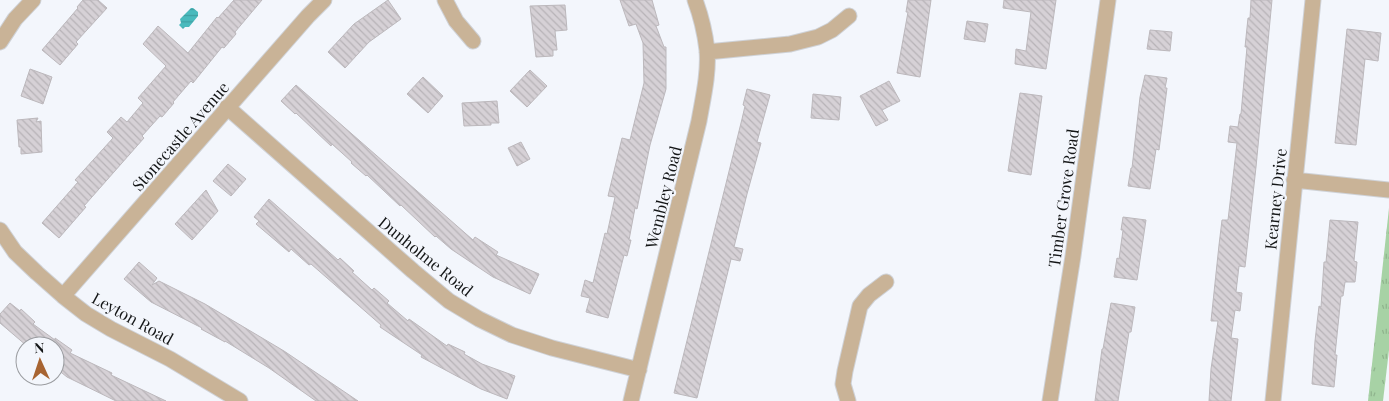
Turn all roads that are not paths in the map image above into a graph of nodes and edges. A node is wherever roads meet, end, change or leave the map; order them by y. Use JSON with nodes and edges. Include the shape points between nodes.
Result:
{"nodes":[{"id":1,"x":33,"y":0,"type":"edge"},
{"id":2,"x":324,"y":0,"type":"edge"},
{"id":3,"x":445,"y":0,"type":"edge"},
{"id":4,"x":695,"y":0,"type":"edge"},
{"id":5,"x":1108,"y":0,"type":"edge"},
{"id":6,"x":1313,"y":0,"type":"edge"},
{"id":7,"x":849,"y":16,"type":"dead end"},
{"id":8,"x":473,"y":41,"type":"dead end"},
{"id":9,"x":0,"y":42,"type":"edge"},
{"id":10,"x":707,"y":52,"type":"junction"},
{"id":11,"x":227,"y":107,"type":"junction"},
{"id":12,"x":1294,"y":180,"type":"junction"},
{"id":13,"x":1389,"y":190,"type":"edge"},
{"id":14,"x":0,"y":230,"type":"edge"},
{"id":15,"x":886,"y":282,"type":"dead end"},
{"id":16,"x":63,"y":296,"type":"junction"},
{"id":17,"x":639,"y":370,"type":"junction"},
{"id":18,"x":240,"y":401,"type":"edge"},
{"id":19,"x":631,"y":401,"type":"edge"},
{"id":20,"x":848,"y":401,"type":"edge"},
{"id":21,"x":1050,"y":401,"type":"edge"},
{"id":22,"x":1273,"y":401,"type":"edge"}],
"edges":[{"from":1,"to":9,"type":"street"},
{"from":2,"to":11,"type":"street","name":"Stonecastle Avenue"},
{"from":3,"to":8,"type":"street","via":[[456,21]]},
{"from":4,"to":10,"type":"street","name":"Wembley Road"},
{"from":5,"to":21,"type":"street","name":"Timber Grove Road"},
{"from":6,"to":12,"type":"street","name":"Kearney Drive"},
{"from":7,"to":10,"type":"street","via":[[818,37],[790,44]]},
{"from":10,"to":17,"type":"street","name":"Wembley Road","via":[[700,121]]},
{"from":11,"to":16,"type":"street","name":"Stonecastle Avenue"},
{"from":11,"to":17,"type":"street","name":"Dunholme Road","via":[[449,301],[512,335]]},
{"from":12,"to":13,"type":"street"},
{"from":12,"to":22,"type":"street","name":"Kearney Drive"},
{"from":14,"to":16,"type":"street","name":"Leyton Road","via":[[15,252]]},
{"from":15,"to":20,"type":"street","via":[[860,306],[844,371]]},
{"from":16,"to":18,"type":"street","name":"Leyton Road","via":[[111,330],[170,359]]},
{"from":17,"to":19,"type":"street","name":"Wembley Road"}]}
